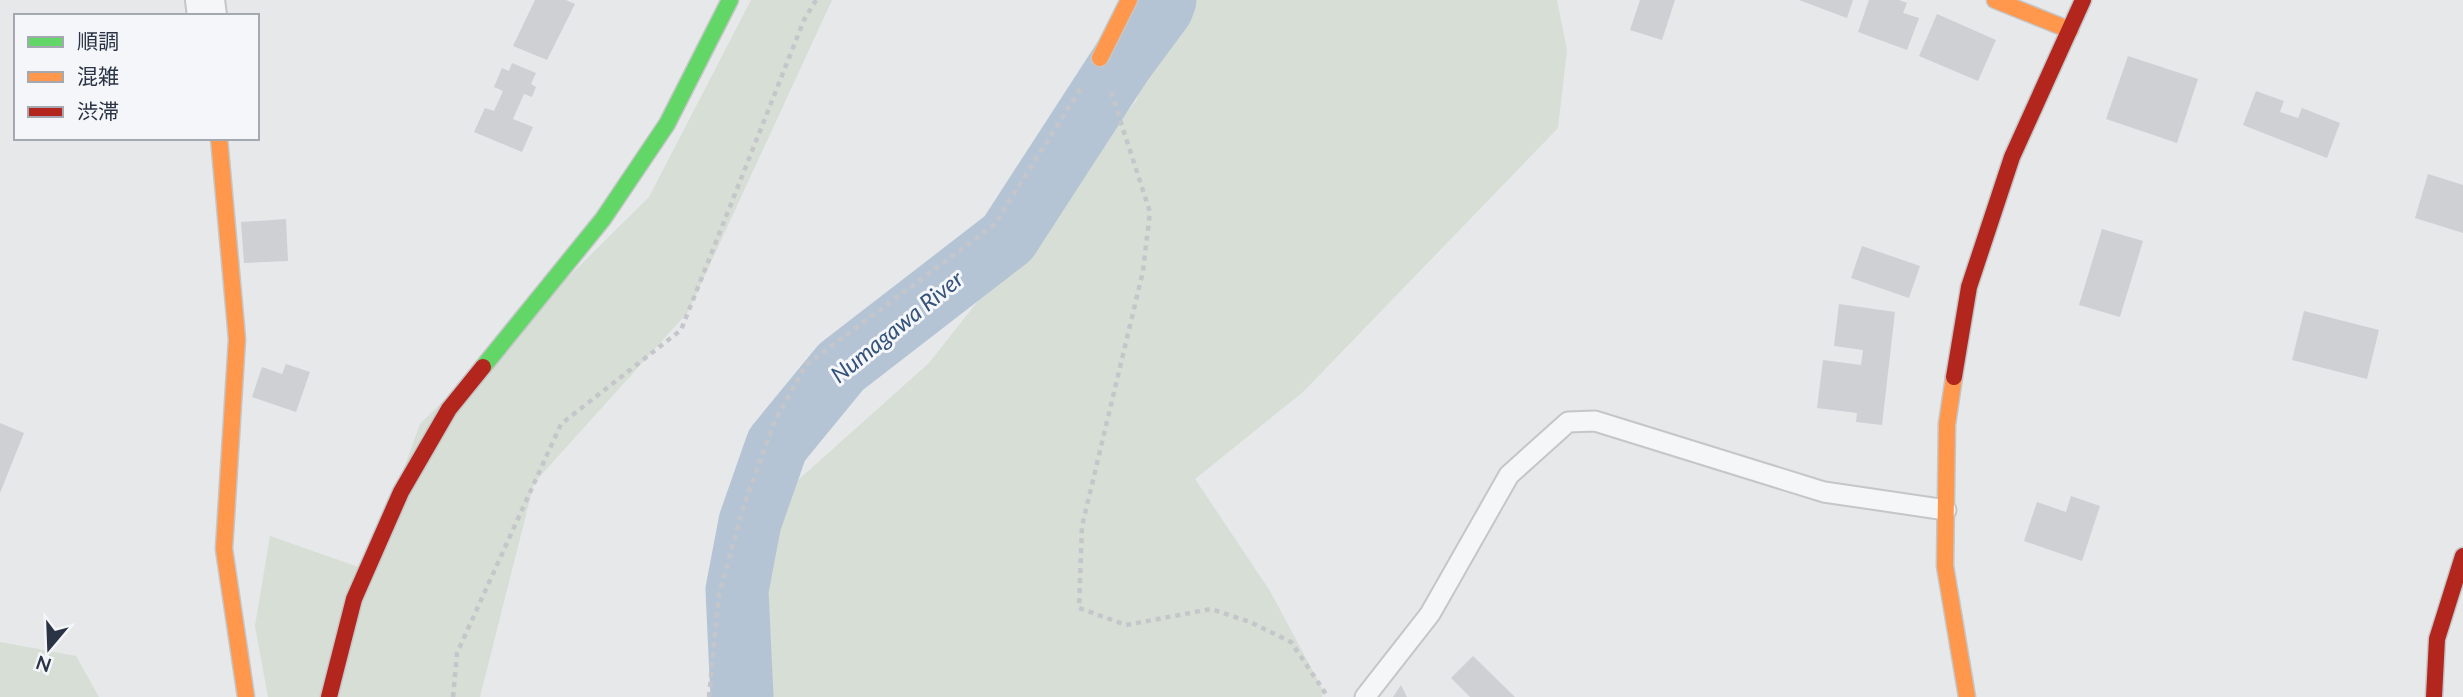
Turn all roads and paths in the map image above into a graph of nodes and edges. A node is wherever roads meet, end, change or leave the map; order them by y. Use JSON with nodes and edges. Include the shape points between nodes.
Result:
{"nodes":[{"id":1,"x":730,"y":0,"type":"edge"},
{"id":2,"x":816,"y":0,"type":"edge"},
{"id":3,"x":1129,"y":0,"type":"edge"},
{"id":4,"x":1995,"y":0,"type":"edge"},
{"id":5,"x":2083,"y":0,"type":"edge"},
{"id":6,"x":2070,"y":30,"type":"junction"},
{"id":7,"x":1100,"y":58,"type":"joint"},
{"id":8,"x":1112,"y":95,"type":"dead end"},
{"id":9,"x":219,"y":140,"type":"edge"},
{"id":10,"x":1946,"y":510,"type":"junction"},
{"id":11,"x":2463,"y":556,"type":"edge"},
{"id":12,"x":246,"y":697,"type":"edge"},
{"id":13,"x":328,"y":697,"type":"edge"},
{"id":14,"x":453,"y":697,"type":"edge"},
{"id":15,"x":709,"y":697,"type":"edge"},
{"id":16,"x":1328,"y":697,"type":"edge"},
{"id":17,"x":1365,"y":697,"type":"edge"},
{"id":18,"x":1967,"y":697,"type":"edge"},
{"id":19,"x":2434,"y":697,"type":"edge"}],
"edges":[{"from":1,"to":13,"type":"street","via":[[667,124],[603,219],[449,409],[401,492],[354,599]]},
{"from":2,"to":14,"type":"path","via":[[804,20],[681,330],[561,424],[457,653]]},
{"from":3,"to":7,"type":"street"},
{"from":4,"to":6,"type":"street"},
{"from":5,"to":6,"type":"street"},
{"from":6,"to":10,"type":"street","via":[[2012,157],[1969,287],[1947,424]]},
{"from":7,"to":15,"type":"path","via":[[994,226],[807,365],[775,420],[744,505],[719,594]]},
{"from":8,"to":16,"type":"path","via":[[1150,212],[1143,271],[1082,526],[1079,608],[1126,625],[1211,608],[1291,642]]},
{"from":9,"to":12,"type":"street","via":[[237,339],[225,549]]},
{"from":10,"to":17,"type":"lane","via":[[1824,492],[1595,421],[1568,422],[1509,475],[1430,614]]},
{"from":10,"to":18,"type":"street","via":[[1945,566]]},
{"from":11,"to":19,"type":"street","via":[[2438,639]]}]}
